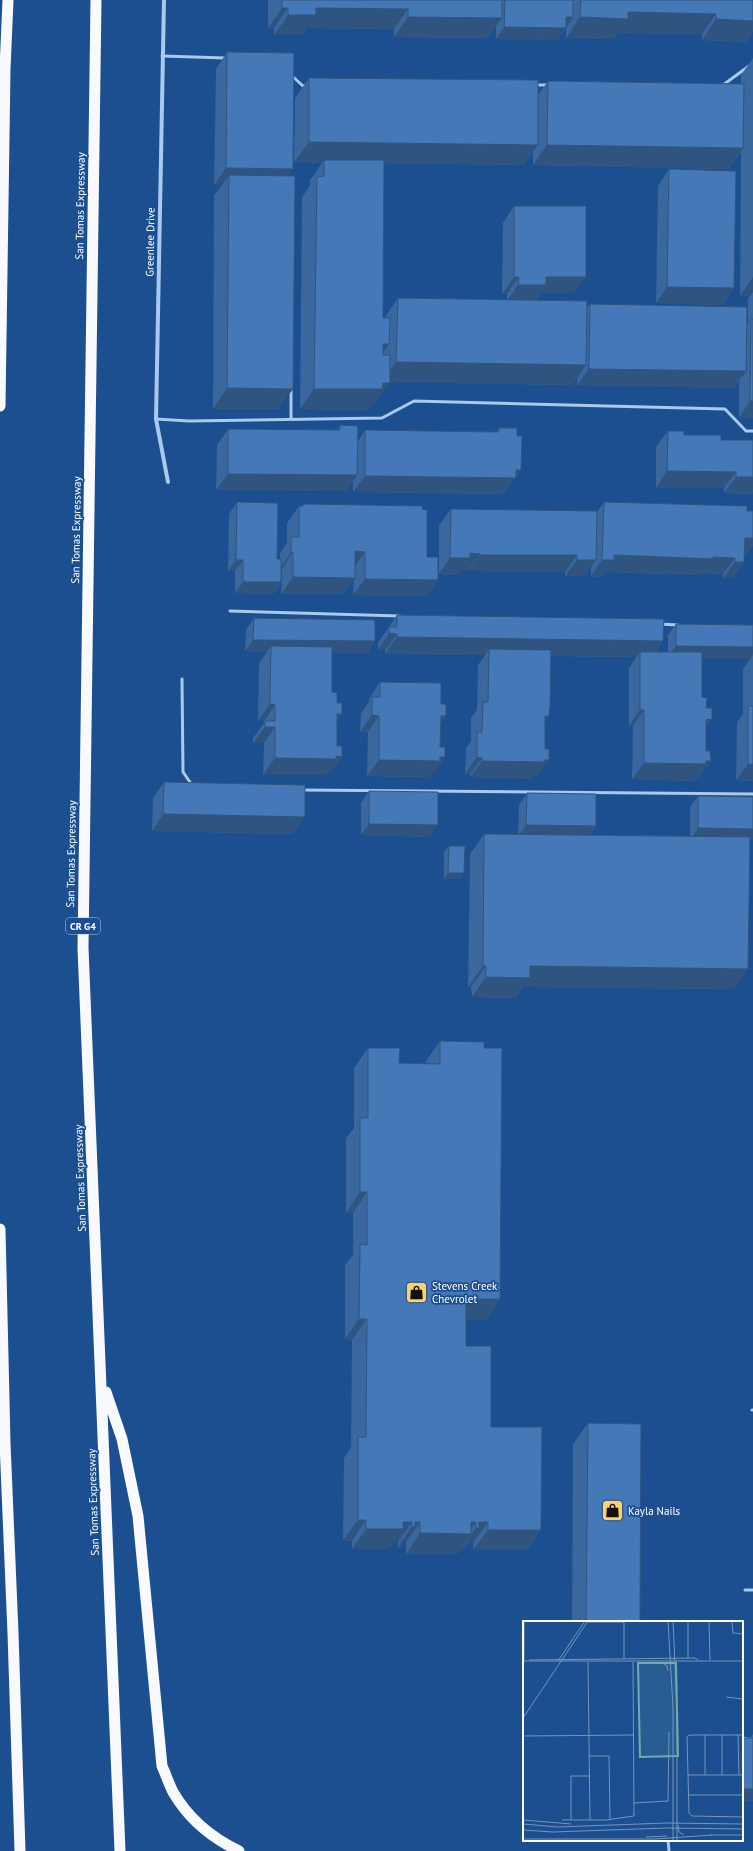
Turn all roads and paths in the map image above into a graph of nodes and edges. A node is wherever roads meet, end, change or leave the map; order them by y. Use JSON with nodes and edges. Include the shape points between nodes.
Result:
{"nodes":[{"id":1,"x":8,"y":0,"type":"edge"},
{"id":2,"x":96,"y":0,"type":"edge"},
{"id":3,"x":164,"y":0,"type":"edge"},
{"id":4,"x":162,"y":56,"type":"junction"},
{"id":5,"x":230,"y":58,"type":"edge"},
{"id":6,"x":753,"y":66,"type":"edge"},
{"id":7,"x":288,"y":73,"type":"edge"},
{"id":8,"x":533,"y":85,"type":"edge"},
{"id":9,"x":557,"y":85,"type":"edge"},
{"id":10,"x":716,"y":85,"type":"edge"},
{"id":11,"x":311,"y":86,"type":"edge"},
{"id":12,"x":291,"y":388,"type":"edge"},
{"id":13,"x":0,"y":406,"type":"edge"},
{"id":14,"x":156,"y":419,"type":"junction"},
{"id":15,"x":291,"y":419,"type":"junction"},
{"id":16,"x":753,"y":431,"type":"edge"},
{"id":17,"x":168,"y":482,"type":"dead end"},
{"id":18,"x":230,"y":611,"type":"dead end"},
{"id":19,"x":404,"y":617,"type":"edge"},
{"id":20,"x":658,"y":624,"type":"edge"},
{"id":21,"x":682,"y":625,"type":"edge"},
{"id":22,"x":182,"y":679,"type":"dead end"},
{"id":23,"x":197,"y":786,"type":"edge"},
{"id":24,"x":300,"y":790,"type":"edge"},
{"id":25,"x":753,"y":794,"type":"edge"},
{"id":26,"x":0,"y":1229,"type":"edge"},
{"id":27,"x":102,"y":1379,"type":"junction"},
{"id":28,"x":5,"y":1444,"type":"junction"},
{"id":29,"x":0,"y":1458,"type":"edge"},
{"id":30,"x":745,"y":1590,"type":"dead end"},
{"id":31,"x":753,"y":1590,"type":"edge"},
{"id":32,"x":743,"y":1738,"type":"edge"},
{"id":33,"x":753,"y":1740,"type":"edge"},
{"id":34,"x":668,"y":1841,"type":"edge"},
{"id":35,"x":20,"y":1851,"type":"edge"},
{"id":36,"x":120,"y":1851,"type":"edge"},
{"id":37,"x":239,"y":1851,"type":"edge"},
{"id":38,"x":669,"y":1851,"type":"edge"}],
"edges":[{"from":1,"to":13,"type":"highway"},
{"from":2,"to":27,"type":"highway","name":"San Tomas Expressway","number":"CR G4","via":[[83,948]]},
{"from":3,"to":4,"type":"street","name":"Greenlee Drive"},
{"from":4,"to":5,"type":"lane"},
{"from":4,"to":14,"type":"street","name":"Greenlee Drive"},
{"from":6,"to":10,"type":"lane","via":[[749,66],[724,85]]},
{"from":7,"to":11,"type":"lane","via":[[303,86]]},
{"from":8,"to":9,"type":"lane"},
{"from":12,"to":15,"type":"lane"},
{"from":14,"to":15,"type":"lane"},
{"from":14,"to":17,"type":"street","name":"Greenlee Drive"},
{"from":15,"to":16,"type":"lane","via":[[382,418],[414,401],[725,409],[746,431]]},
{"from":18,"to":19,"type":"lane"},
{"from":20,"to":21,"type":"lane"},
{"from":22,"to":23,"type":"lane","via":[[183,772],[190,784]]},
{"from":24,"to":25,"type":"lane"},
{"from":26,"to":28,"type":"highway"},
{"from":27,"to":36,"type":"highway","name":"San Tomas Expressway","number":"CR G4"},
{"from":27,"to":37,"type":"highway","via":[[122,1439],[138,1516],[162,1766],[173,1792],[194,1819],[210,1834]]},
{"from":28,"to":29,"type":"highway"},
{"from":28,"to":35,"type":"highway"},
{"from":30,"to":31,"type":"lane"},
{"from":32,"to":33,"type":"lane"},
{"from":34,"to":38,"type":"lane"}]}
